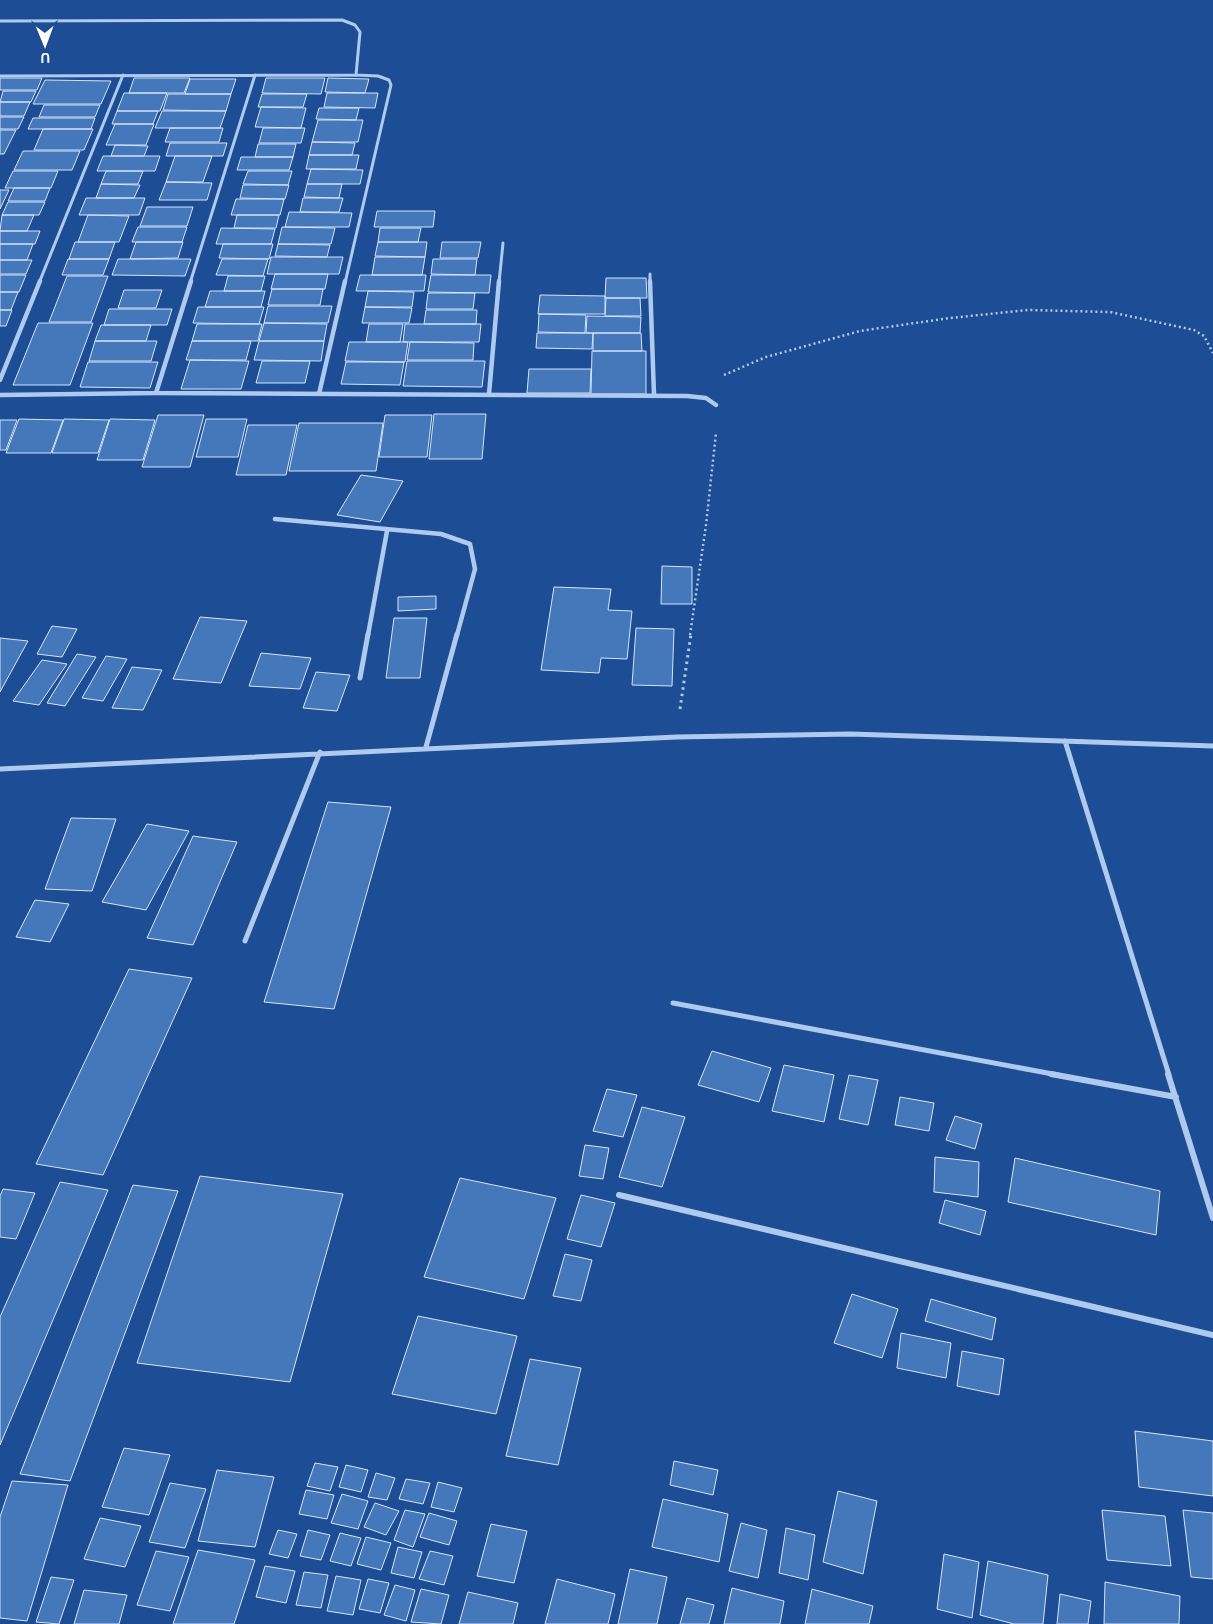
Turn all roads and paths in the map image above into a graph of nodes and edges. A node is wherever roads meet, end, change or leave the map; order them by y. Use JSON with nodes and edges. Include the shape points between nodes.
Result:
{"nodes":[{"id":1,"x":0,"y":21,"type":"edge"},
{"id":2,"x":123,"y":75,"type":"junction"},
{"id":3,"x":255,"y":75,"type":"junction"},
{"id":4,"x":356,"y":75,"type":"junction"},
{"id":5,"x":0,"y":76,"type":"edge"},
{"id":6,"x":503,"y":243,"type":"dead end"},
{"id":7,"x":650,"y":274,"type":"dead end"},
{"id":8,"x":1213,"y":354,"type":"edge"},
{"id":9,"x":0,"y":380,"type":"edge"},
{"id":10,"x":156,"y":393,"type":"junction"},
{"id":11,"x":0,"y":394,"type":"edge"},
{"id":12,"x":318,"y":394,"type":"junction"},
{"id":13,"x":489,"y":394,"type":"junction"},
{"id":14,"x":654,"y":395,"type":"junction"},
{"id":15,"x":687,"y":396,"type":"junction"},
{"id":16,"x":716,"y":405,"type":"joint"},
{"id":17,"x":275,"y":519,"type":"dead end"},
{"id":18,"x":387,"y":531,"type":"junction"},
{"id":19,"x":360,"y":678,"type":"dead end"},
{"id":20,"x":677,"y":737,"type":"junction"},
{"id":21,"x":1065,"y":741,"type":"junction"},
{"id":22,"x":1213,"y":746,"type":"edge"},
{"id":23,"x":426,"y":748,"type":"junction"},
{"id":24,"x":320,"y":752,"type":"junction"},
{"id":25,"x":0,"y":769,"type":"edge"},
{"id":26,"x":245,"y":941,"type":"dead end"},
{"id":27,"x":673,"y":1003,"type":"dead end"},
{"id":28,"x":1176,"y":1097,"type":"junction"},
{"id":29,"x":619,"y":1195,"type":"dead end"},
{"id":30,"x":1213,"y":1218,"type":"edge"},
{"id":31,"x":1213,"y":1334,"type":"edge"}],
"edges":[{"from":1,"to":4,"type":"street","via":[[342,20],[356,25],[360,32]]},
{"from":2,"to":3,"type":"street"},
{"from":2,"to":5,"type":"street"},
{"from":2,"to":9,"type":"street"},
{"from":3,"to":4,"type":"street"},
{"from":3,"to":10,"type":"street"},
{"from":4,"to":12,"type":"street","via":[[378,76],[389,80],[391,85]]},
{"from":6,"to":13,"type":"street"},
{"from":7,"to":14,"type":"street"},
{"from":8,"to":15,"type":"path","via":[[1204,336],[1194,330],[1110,312],[1028,310],[860,331],[766,357],[707,382]]},
{"from":10,"to":11,"type":"street"},
{"from":10,"to":12,"type":"street"},
{"from":12,"to":13,"type":"street"},
{"from":13,"to":14,"type":"street"},
{"from":14,"to":15,"type":"street"},
{"from":15,"to":16,"type":"street","via":[[706,398]]},
{"from":16,"to":20,"type":"path","via":[[718,412],[706,526]]},
{"from":17,"to":18,"type":"street"},
{"from":18,"to":19,"type":"street"},
{"from":18,"to":23,"type":"street","via":[[441,534],[470,544],[475,568]]},
{"from":20,"to":21,"type":"street","via":[[851,734]]},
{"from":20,"to":23,"type":"street"},
{"from":21,"to":22,"type":"street"},
{"from":21,"to":28,"type":"street"},
{"from":23,"to":24,"type":"street"},
{"from":24,"to":25,"type":"street"},
{"from":24,"to":26,"type":"street"},
{"from":27,"to":28,"type":"street"},
{"from":28,"to":30,"type":"street"},
{"from":29,"to":31,"type":"street"}]}
